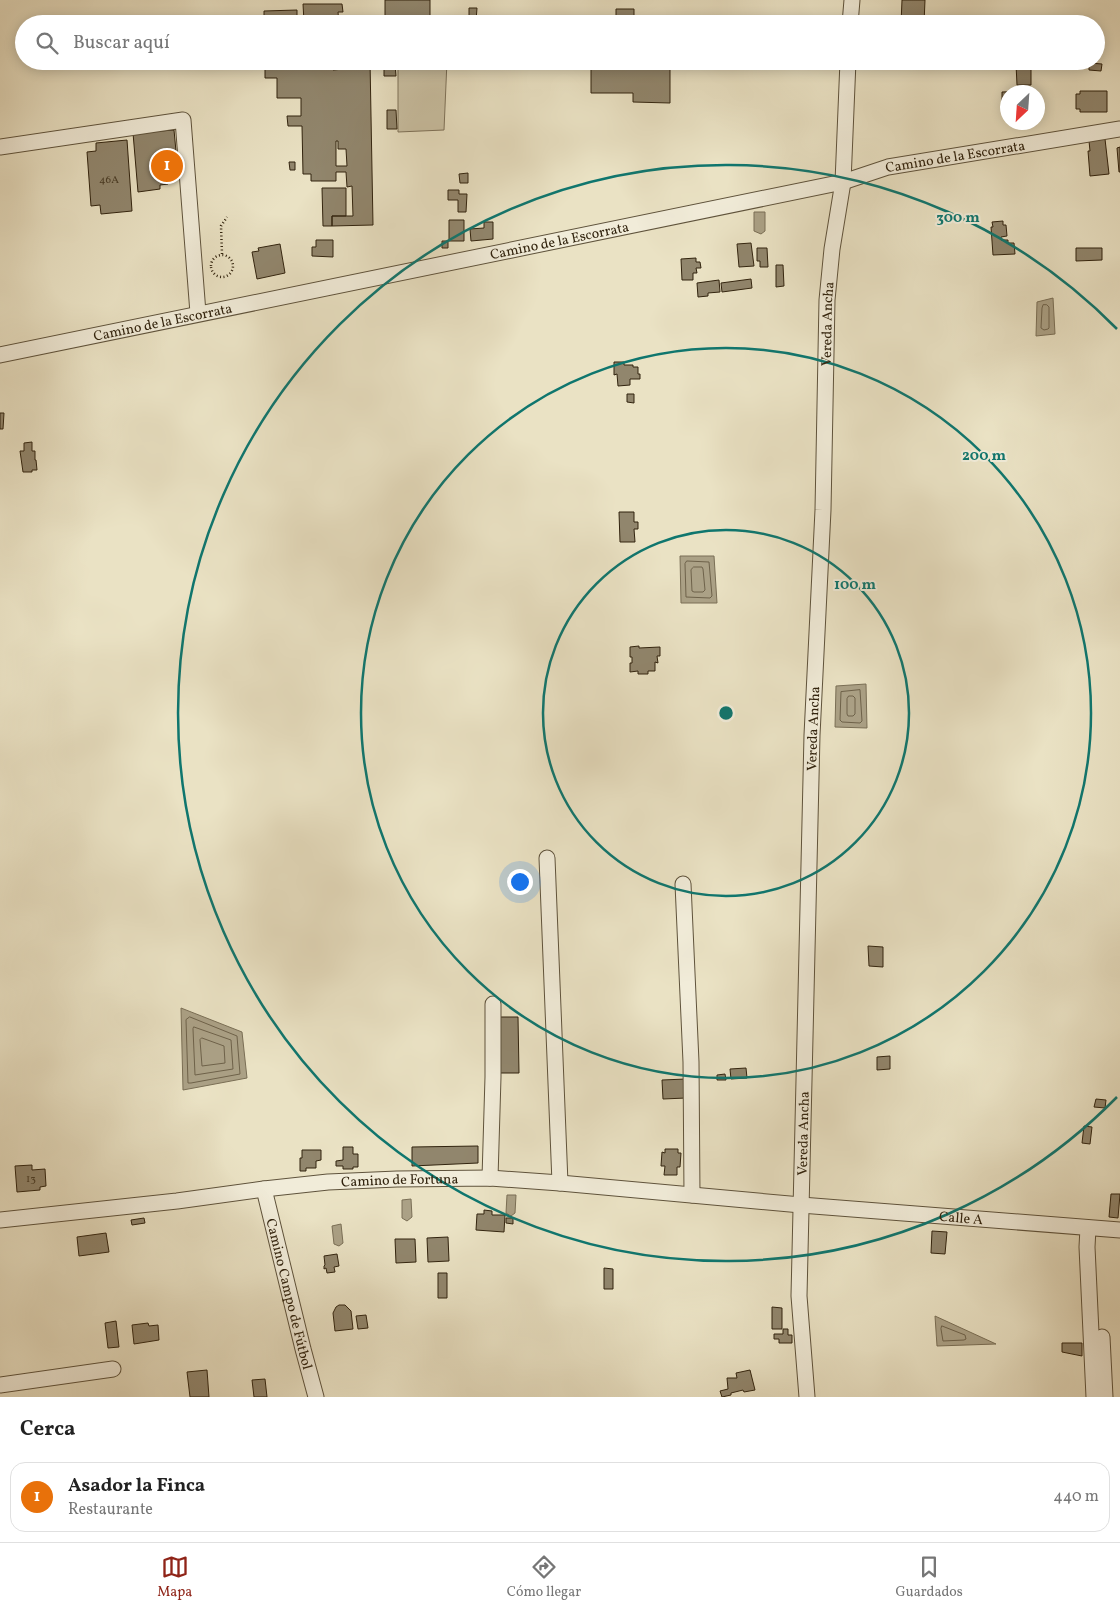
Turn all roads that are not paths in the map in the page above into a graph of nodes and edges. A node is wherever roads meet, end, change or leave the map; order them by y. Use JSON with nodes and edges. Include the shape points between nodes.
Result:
{"nodes":[{"id":1,"x":852,"y":0,"type":"edge"},
{"id":2,"x":851,"y":15,"type":"edge"},
{"id":3,"x":848,"y":70,"type":"edge"},
{"id":4,"x":1120,"y":129,"type":"edge"},
{"id":5,"x":0,"y":147,"type":"edge"},
{"id":6,"x":843,"y":182,"type":"junction"},
{"id":7,"x":198,"y":313,"type":"junction"},
{"id":8,"x":0,"y":355,"type":"edge"},
{"id":9,"x":547,"y":858,"type":"dead end"},
{"id":10,"x":683,"y":884,"type":"dead end"},
{"id":11,"x":493,"y":1004,"type":"dead end"},
{"id":12,"x":490,"y":1178,"type":"junction"},
{"id":13,"x":560,"y":1183,"type":"junction"},
{"id":14,"x":264,"y":1189,"type":"junction"},
{"id":15,"x":692,"y":1195,"type":"junction"},
{"id":16,"x":801,"y":1205,"type":"junction"},
{"id":17,"x":0,"y":1220,"type":"edge"},
{"id":18,"x":1091,"y":1228,"type":"junction"},
{"id":19,"x":1120,"y":1230,"type":"edge"},
{"id":20,"x":113,"y":1369,"type":"dead end"},
{"id":21,"x":0,"y":1385,"type":"edge"},
{"id":22,"x":316,"y":1397,"type":"edge"},
{"id":23,"x":807,"y":1397,"type":"edge"},
{"id":24,"x":1094,"y":1397,"type":"edge"},
{"id":25,"x":1105,"y":1397,"type":"edge"}],
"edges":[{"from":1,"to":2,"type":"street"},
{"from":3,"to":6,"type":"street","name":"Vereda Ancha"},
{"from":4,"to":6,"type":"street","name":"Camino de la Escorrata","via":[[888,167]]},
{"from":5,"to":7,"type":"street","via":[[183,120]]},
{"from":6,"to":7,"type":"street","name":"Camino de la Escorrata"},
{"from":6,"to":16,"type":"street","name":"Vereda Ancha","via":[[827,300],[823,510],[812,735]]},
{"from":7,"to":8,"type":"street","name":"Camino de la Escorrata"},
{"from":9,"to":13,"type":"street"},
{"from":10,"to":15,"type":"street","via":[[691,1062]]},
{"from":11,"to":12,"type":"street"},
{"from":12,"to":13,"type":"street","name":"Camino de Fortuna"},
{"from":12,"to":14,"type":"street","name":"Camino de Fortuna","via":[[328,1182]]},
{"from":13,"to":15,"type":"street","name":"Camino de Fortuna"},
{"from":14,"to":17,"type":"street","name":"Camino de Fortuna"},
{"from":14,"to":22,"type":"street","name":"Camino Campo de Fútbol"},
{"from":15,"to":16,"type":"street","name":"Camino de Fortuna"},
{"from":16,"to":18,"type":"street","name":"Calle A"},
{"from":16,"to":23,"type":"street","name":"Vereda Ancha","via":[[799,1296]]},
{"from":18,"to":19,"type":"street","name":"Calle A"},
{"from":18,"to":24,"type":"street","via":[[1087,1247]]},
{"from":18,"to":25,"type":"street"},
{"from":20,"to":21,"type":"street"}]}
